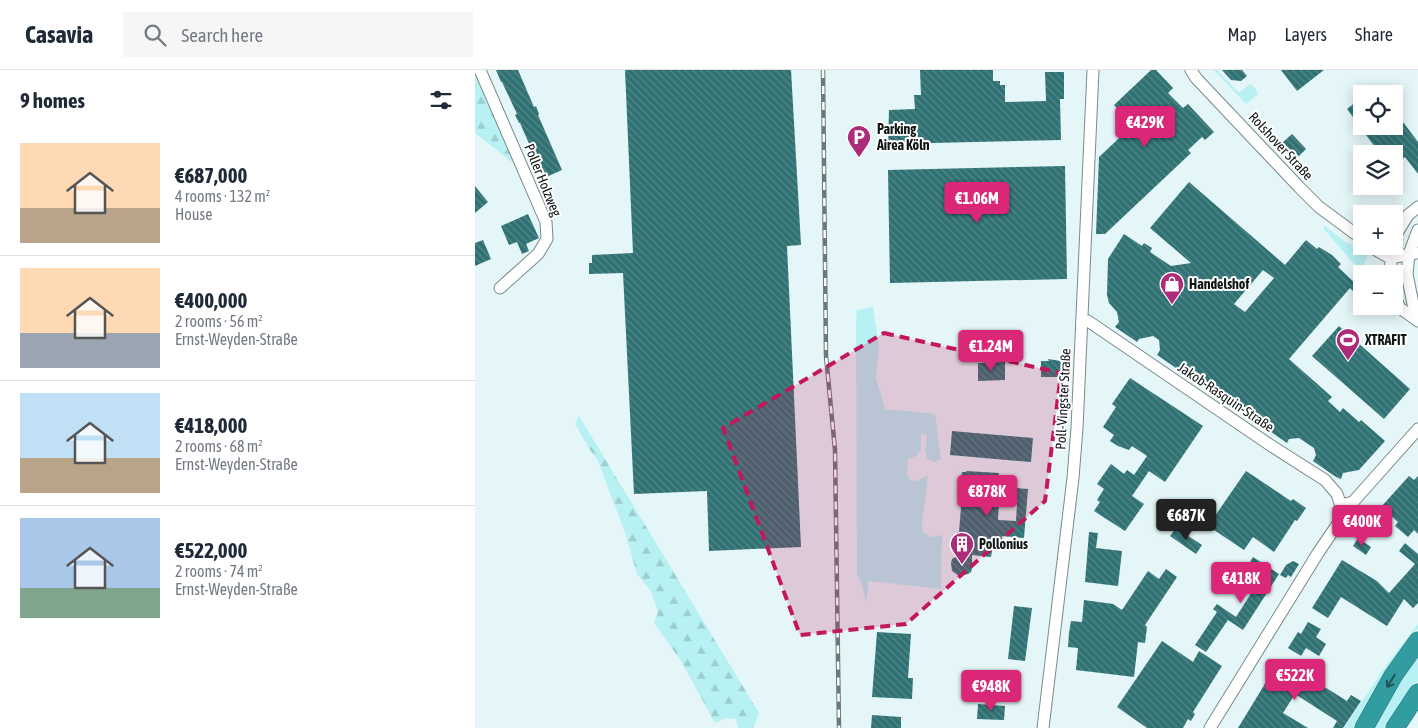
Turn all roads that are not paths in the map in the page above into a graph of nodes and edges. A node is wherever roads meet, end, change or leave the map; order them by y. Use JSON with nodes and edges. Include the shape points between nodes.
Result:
{"nodes":[{"id":1,"x":480,"y":70,"type":"edge"},
{"id":2,"x":1093,"y":70,"type":"edge"},
{"id":3,"x":1191,"y":70,"type":"edge"},
{"id":4,"x":1418,"y":207,"type":"edge"},
{"id":5,"x":1403,"y":223,"type":"edge"},
{"id":6,"x":1418,"y":230,"type":"edge"},
{"id":7,"x":1353,"y":231,"type":"edge"},
{"id":8,"x":1414,"y":253,"type":"edge"},
{"id":9,"x":1385,"y":255,"type":"edge"},
{"id":10,"x":1391,"y":255,"type":"edge"},
{"id":11,"x":1390,"y":258,"type":"junction"},
{"id":12,"x":1390,"y":265,"type":"edge"},
{"id":13,"x":500,"y":288,"type":"dead end"},
{"id":14,"x":1403,"y":310,"type":"edge"},
{"id":15,"x":1417,"y":320,"type":"edge"},
{"id":16,"x":1082,"y":322,"type":"junction"},
{"id":17,"x":1418,"y":429,"type":"edge"},
{"id":18,"x":1341,"y":507,"type":"junction"},
{"id":19,"x":1418,"y":640,"type":"edge"},
{"id":20,"x":1418,"y":694,"type":"edge"},
{"id":21,"x":1043,"y":728,"type":"edge"},
{"id":22,"x":1210,"y":728,"type":"edge"},
{"id":23,"x":1364,"y":728,"type":"edge"},
{"id":24,"x":1395,"y":728,"type":"edge"}],
"edges":[{"from":1,"to":13,"type":"street","name":"Poller Holzweg","via":[[546,222],[547,239],[538,254]]},
{"from":2,"to":16,"type":"street","name":"Poll-Vingster Straße"},
{"from":3,"to":7,"type":"street","name":"Rolshover Straße","via":[[1319,207]]},
{"from":4,"to":5,"type":"street"},
{"from":6,"to":8,"type":"street"},
{"from":8,"to":11,"type":"street"},
{"from":8,"to":15,"type":"street","via":[[1407,274]]},
{"from":9,"to":11,"type":"street"},
{"from":10,"to":11,"type":"street"},
{"from":11,"to":12,"type":"street"},
{"from":14,"to":15,"type":"street"},
{"from":16,"to":18,"type":"street","name":"Jakob-Rasquin-Straße","via":[[1088,321],[1325,480],[1337,494]]},
{"from":16,"to":21,"type":"street","name":"Poll-Vingster Straße","via":[[1073,478]]},
{"from":17,"to":18,"type":"street","via":[[1353,502]]},
{"from":18,"to":22,"type":"street","via":[[1339,522]]},
{"from":19,"to":23,"type":"highway","one_way":true},
{"from":20,"to":24,"type":"highway"}]}
